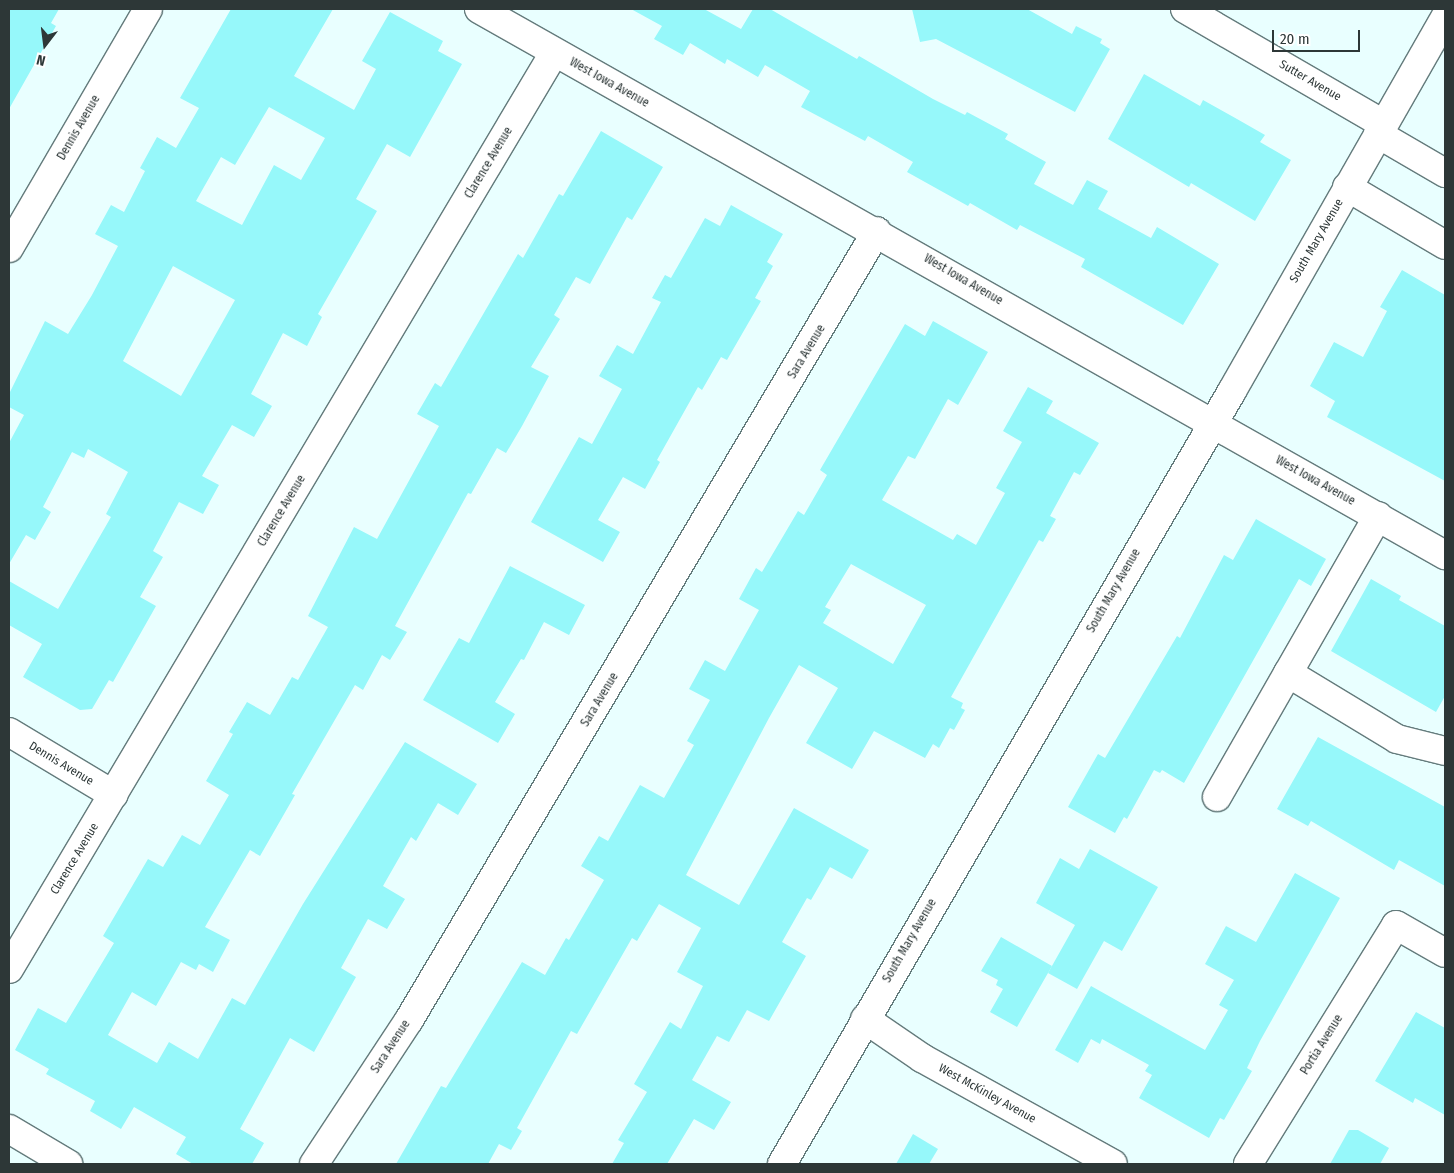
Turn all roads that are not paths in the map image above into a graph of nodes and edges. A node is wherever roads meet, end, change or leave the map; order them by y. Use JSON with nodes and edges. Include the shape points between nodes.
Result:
{"nodes":[{"id":1,"x":148,"y":9,"type":"edge"},
{"id":2,"x":479,"y":9,"type":"edge"},
{"id":3,"x":1185,"y":9,"type":"edge"},
{"id":4,"x":1445,"y":18,"type":"edge"},
{"id":5,"x":554,"y":52,"type":"junction"},
{"id":6,"x":1380,"y":129,"type":"junction"},
{"id":7,"x":1445,"y":173,"type":"edge"},
{"id":8,"x":1347,"y":188,"type":"junction"},
{"id":9,"x":877,"y":231,"type":"junction"},
{"id":10,"x":1445,"y":245,"type":"edge"},
{"id":11,"x":9,"y":248,"type":"edge"},
{"id":12,"x":1212,"y":424,"type":"junction"},
{"id":13,"x":1378,"y":516,"type":"junction"},
{"id":14,"x":1445,"y":555,"type":"edge"},
{"id":15,"x":1288,"y":673,"type":"junction"},
{"id":16,"x":9,"y":732,"type":"edge"},
{"id":17,"x":1445,"y":751,"type":"edge"},
{"id":18,"x":114,"y":795,"type":"junction"},
{"id":19,"x":1217,"y":797,"type":"dead end"},
{"id":20,"x":1445,"y":953,"type":"edge"},
{"id":21,"x":9,"y":969,"type":"edge"},
{"id":22,"x":865,"y":1019,"type":"junction"},
{"id":23,"x":9,"y":1129,"type":"edge"},
{"id":24,"x":68,"y":1164,"type":"edge"},
{"id":25,"x":314,"y":1164,"type":"edge"},
{"id":26,"x":782,"y":1164,"type":"edge"},
{"id":27,"x":1113,"y":1164,"type":"edge"},
{"id":28,"x":1248,"y":1164,"type":"edge"}],
"edges":[{"from":1,"to":11,"type":"street","name":"Dennis Avenue"},
{"from":2,"to":5,"type":"street","name":"West Iowa Avenue"},
{"from":3,"to":6,"type":"street","name":"Sutter Avenue"},
{"from":4,"to":6,"type":"street","name":"South Mary Avenue"},
{"from":5,"to":9,"type":"street","name":"West Iowa Avenue"},
{"from":5,"to":18,"type":"street","name":"Clarence Avenue"},
{"from":6,"to":7,"type":"street","name":"Sutter Avenue"},
{"from":6,"to":8,"type":"street","name":"South Mary Avenue"},
{"from":8,"to":10,"type":"street"},
{"from":8,"to":12,"type":"street","name":"South Mary Avenue"},
{"from":9,"to":12,"type":"street","name":"West Iowa Avenue"},
{"from":9,"to":25,"type":"street","name":"Sara Avenue","via":[[409,1020]]},
{"from":12,"to":13,"type":"street","name":"West Iowa Avenue"},
{"from":12,"to":22,"type":"street","name":"South Mary Avenue"},
{"from":13,"to":14,"type":"street","name":"West Iowa Avenue"},
{"from":13,"to":15,"type":"street"},
{"from":15,"to":17,"type":"street","via":[[1397,739]]},
{"from":15,"to":19,"type":"street"},
{"from":16,"to":18,"type":"street","name":"Dennis Avenue"},
{"from":18,"to":21,"type":"street","name":"Clarence Avenue"},
{"from":20,"to":28,"type":"street","name":"Portia Avenue","via":[[1396,925]]},
{"from":22,"to":26,"type":"street","name":"South Mary Avenue"},
{"from":22,"to":27,"type":"street","name":"West McKinley Avenue","via":[[922,1058]]},
{"from":23,"to":24,"type":"street"}]}
